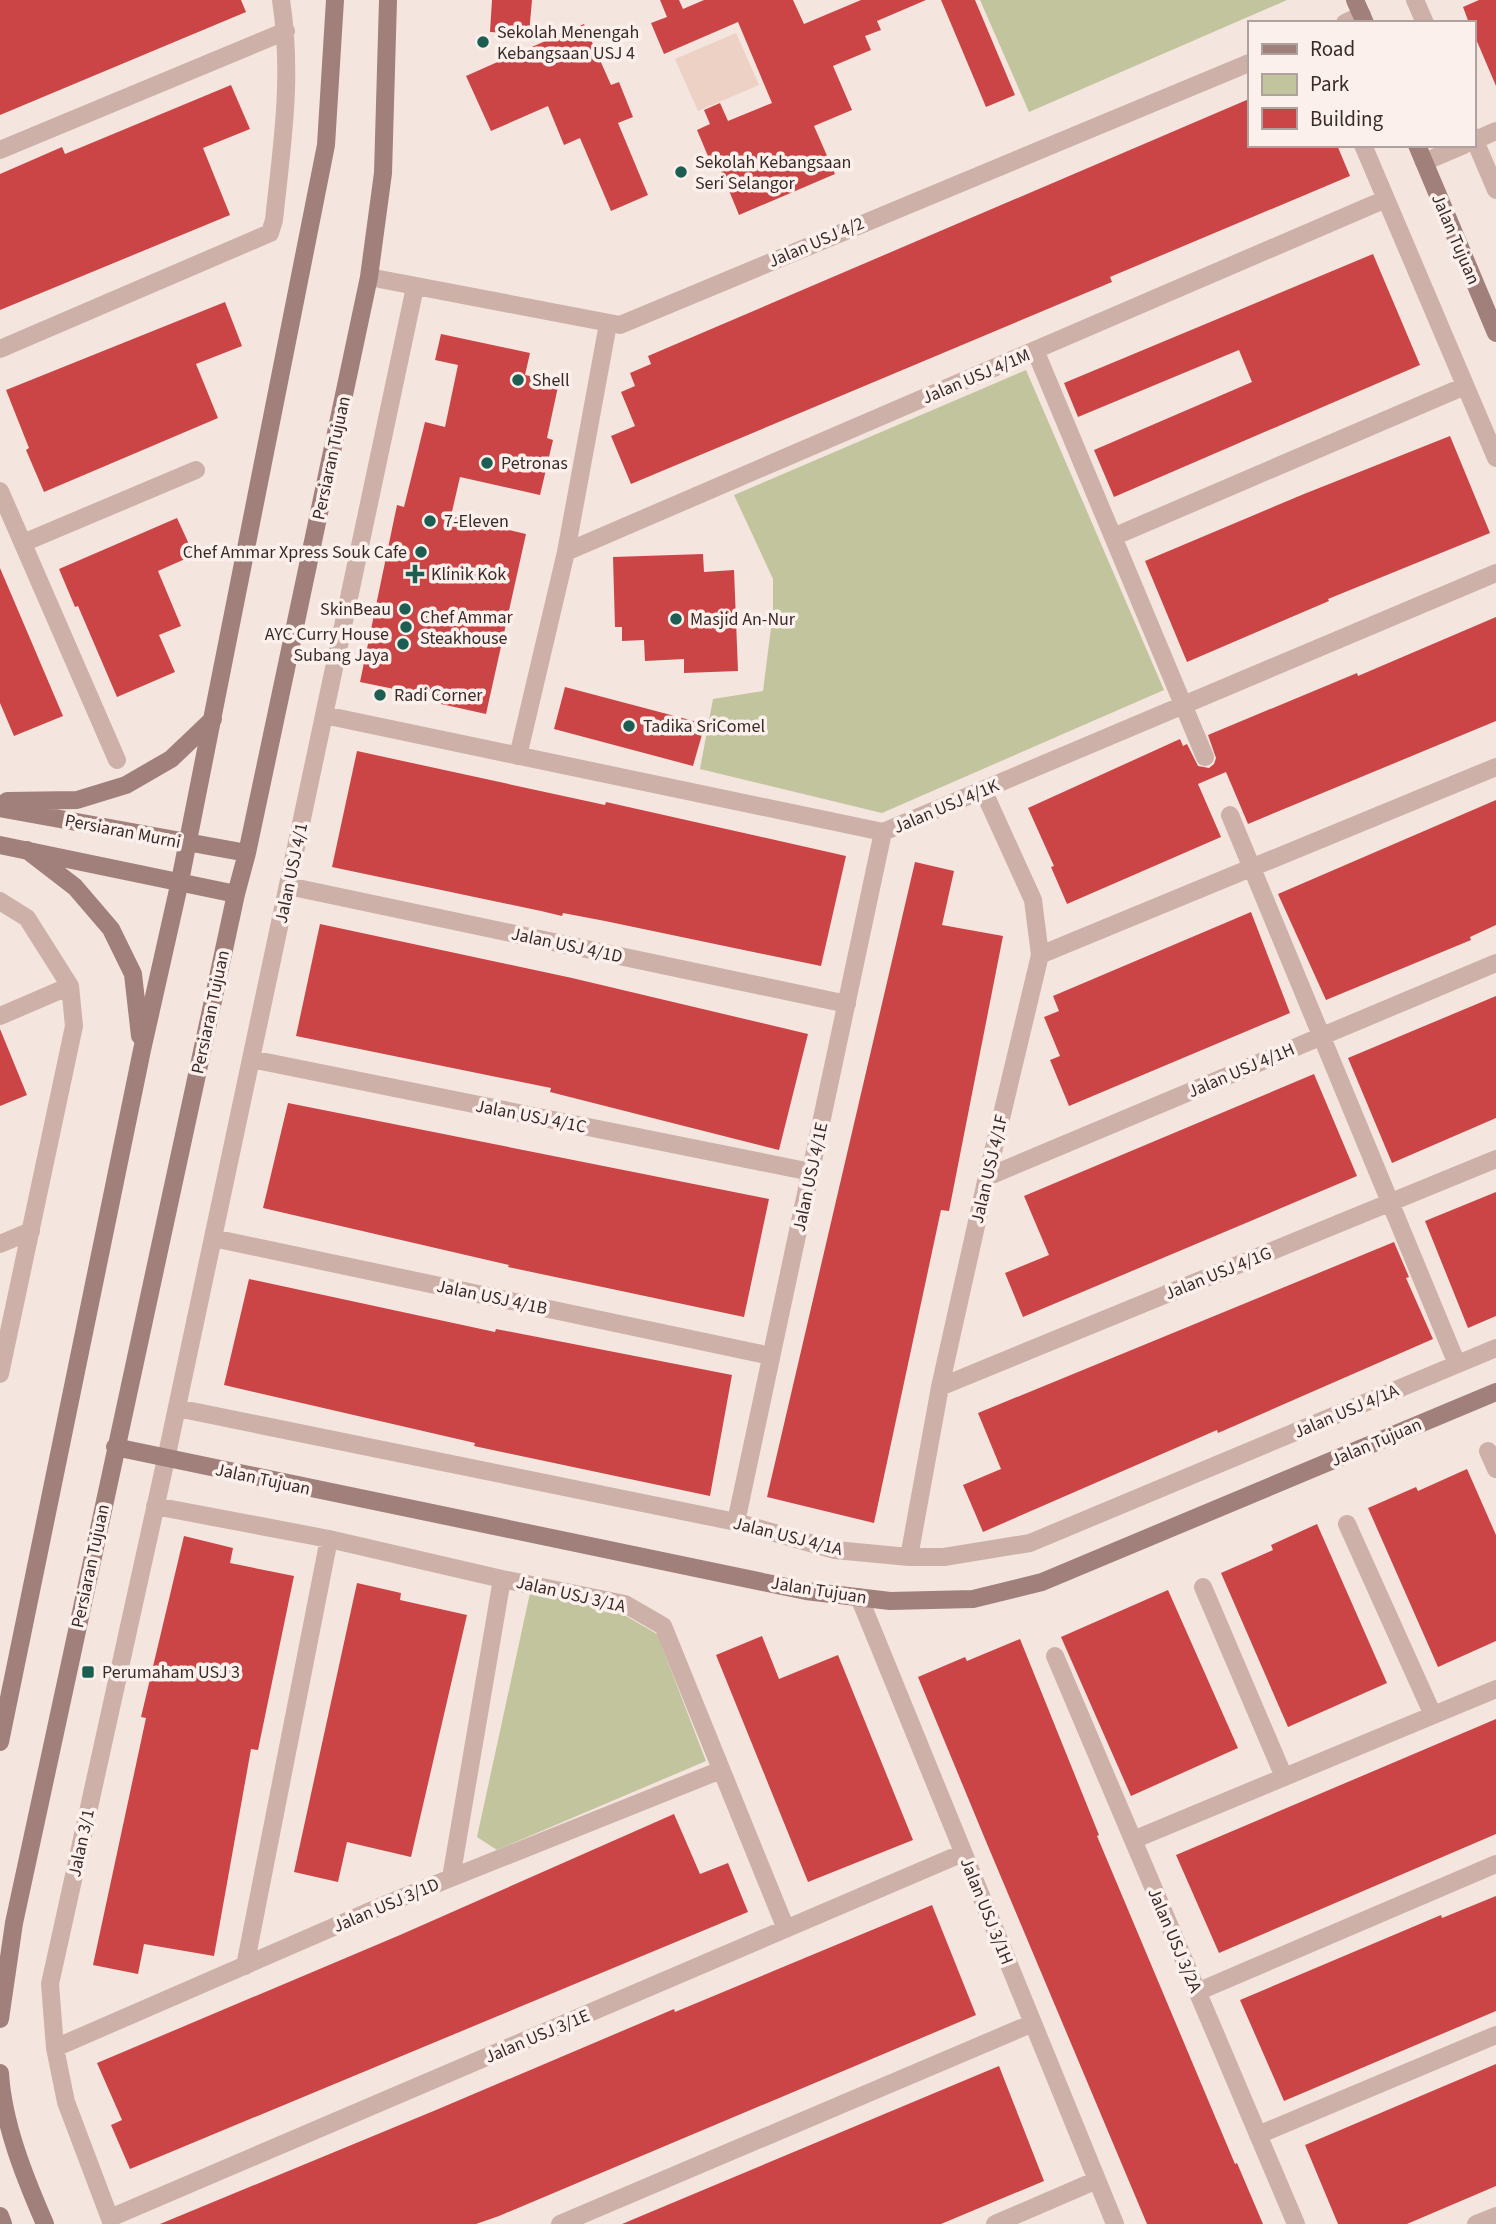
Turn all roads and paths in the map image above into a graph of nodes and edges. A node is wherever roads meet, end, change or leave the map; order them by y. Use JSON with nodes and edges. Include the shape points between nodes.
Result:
{"nodes":[{"id":1,"x":282,"y":0,"type":"edge"},
{"id":2,"x":335,"y":0,"type":"edge"},
{"id":3,"x":388,"y":0,"type":"edge"},
{"id":4,"x":1415,"y":0,"type":"edge"},
{"id":5,"x":1424,"y":21,"type":"edge"},
{"id":6,"x":286,"y":31,"type":"junction"},
{"id":7,"x":1248,"y":63,"type":"edge"},
{"id":8,"x":1496,"y":131,"type":"edge"},
{"id":9,"x":1475,"y":139,"type":"edge"},
{"id":10,"x":1364,"y":147,"type":"edge"},
{"id":11,"x":1418,"y":147,"type":"edge"},
{"id":12,"x":1458,"y":147,"type":"edge"},
{"id":13,"x":1474,"y":147,"type":"edge"},
{"id":14,"x":0,"y":150,"type":"edge"},
{"id":15,"x":1424,"y":162,"type":"junction"},
{"id":16,"x":1496,"y":190,"type":"edge"},
{"id":17,"x":1386,"y":199,"type":"junction"},
{"id":18,"x":369,"y":276,"type":"junction"},
{"id":19,"x":415,"y":287,"type":"junction"},
{"id":20,"x":608,"y":324,"type":"junction"},
{"id":21,"x":1496,"y":334,"type":"edge"},
{"id":22,"x":0,"y":349,"type":"edge"},
{"id":23,"x":1035,"y":350,"type":"junction"},
{"id":24,"x":1465,"y":386,"type":"junction"},
{"id":25,"x":1496,"y":458,"type":"edge"},
{"id":26,"x":196,"y":470,"type":"dead end"},
{"id":27,"x":0,"y":491,"type":"edge"},
{"id":28,"x":1113,"y":537,"type":"junction"},
{"id":29,"x":23,"y":543,"type":"junction"},
{"id":30,"x":566,"y":552,"type":"junction"},
{"id":31,"x":1496,"y":573,"type":"edge"},
{"id":32,"x":1183,"y":705,"type":"junction"},
{"id":33,"x":324,"y":715,"type":"junction"},
{"id":34,"x":213,"y":719,"type":"junction"},
{"id":35,"x":518,"y":756,"type":"junction"},
{"id":36,"x":1205,"y":757,"type":"dead end"},
{"id":37,"x":117,"y":760,"type":"dead end"},
{"id":38,"x":1496,"y":767,"type":"edge"},
{"id":39,"x":983,"y":790,"type":"junction"},
{"id":40,"x":0,"y":802,"type":"edge"},
{"id":41,"x":0,"y":807,"type":"edge"},
{"id":42,"x":1230,"y":814,"type":"dead end"},
{"id":43,"x":883,"y":832,"type":"junction"},
{"id":44,"x":187,"y":843,"type":"junction"},
{"id":45,"x":0,"y":845,"type":"edge"},
{"id":46,"x":27,"y":850,"type":"junction"},
{"id":47,"x":247,"y":853,"type":"junction"},
{"id":48,"x":1251,"y":868,"type":"junction"},
{"id":49,"x":180,"y":881,"type":"junction"},
{"id":50,"x":288,"y":886,"type":"junction"},
{"id":51,"x":236,"y":894,"type":"junction"},
{"id":52,"x":0,"y":901,"type":"edge"},
{"id":53,"x":1040,"y":955,"type":"junction"},
{"id":54,"x":1496,"y":963,"type":"edge"},
{"id":55,"x":70,"y":986,"type":"junction"},
{"id":56,"x":847,"y":1004,"type":"junction"},
{"id":57,"x":0,"y":1016,"type":"edge"},
{"id":58,"x":1321,"y":1037,"type":"junction"},
{"id":59,"x":142,"y":1050,"type":"junction"},
{"id":60,"x":251,"y":1059,"type":"junction"},
{"id":61,"x":1496,"y":1159,"type":"edge"},
{"id":62,"x":811,"y":1172,"type":"junction"},
{"id":63,"x":987,"y":1177,"type":"junction"},
{"id":64,"x":1390,"y":1203,"type":"junction"},
{"id":65,"x":31,"y":1231,"type":"junction"},
{"id":66,"x":213,"y":1238,"type":"junction"},
{"id":67,"x":0,"y":1244,"type":"edge"},
{"id":68,"x":1496,"y":1348,"type":"edge"},
{"id":69,"x":771,"y":1356,"type":"junction"},
{"id":70,"x":1457,"y":1364,"type":"junction"},
{"id":71,"x":0,"y":1374,"type":"edge"},
{"id":72,"x":940,"y":1387,"type":"junction"},
{"id":73,"x":1496,"y":1392,"type":"edge"},
{"id":74,"x":177,"y":1408,"type":"junction"},
{"id":75,"x":115,"y":1447,"type":"junction"},
{"id":76,"x":1488,"y":1451,"type":"dead end"},
{"id":77,"x":166,"y":1459,"type":"junction"},
{"id":78,"x":1496,"y":1469,"type":"edge"},
{"id":79,"x":155,"y":1506,"type":"junction"},
{"id":80,"x":736,"y":1522,"type":"junction"},
{"id":81,"x":1348,"y":1524,"type":"dead end"},
{"id":82,"x":329,"y":1539,"type":"junction"},
{"id":83,"x":909,"y":1558,"type":"junction"},
{"id":84,"x":502,"y":1579,"type":"junction"},
{"id":85,"x":1203,"y":1587,"type":"dead end"},
{"id":86,"x":859,"y":1597,"type":"junction"},
{"id":87,"x":1055,"y":1656,"type":"dead end"},
{"id":88,"x":1496,"y":1689,"type":"edge"},
{"id":89,"x":1433,"y":1715,"type":"junction"},
{"id":90,"x":1,"y":1733,"type":"edge"},
{"id":91,"x":721,"y":1770,"type":"junction"},
{"id":92,"x":1284,"y":1777,"type":"junction"},
{"id":93,"x":1133,"y":1840,"type":"junction"},
{"id":94,"x":963,"y":1853,"type":"junction"},
{"id":95,"x":1496,"y":1864,"type":"edge"},
{"id":96,"x":451,"y":1878,"type":"junction"},
{"id":97,"x":786,"y":1929,"type":"junction"},
{"id":98,"x":245,"y":1966,"type":"junction"},
{"id":99,"x":1197,"y":1992,"type":"junction"},
{"id":100,"x":0,"y":2020,"type":"edge"},
{"id":101,"x":1033,"y":2023,"type":"junction"},
{"id":102,"x":1496,"y":2035,"type":"edge"},
{"id":103,"x":55,"y":2048,"type":"junction"},
{"id":104,"x":0,"y":2073,"type":"edge"},
{"id":105,"x":1258,"y":2135,"type":"junction"},
{"id":106,"x":1097,"y":2180,"type":"junction"},
{"id":107,"x":0,"y":2216,"type":"edge"},
{"id":108,"x":1496,"y":2216,"type":"edge"},
{"id":109,"x":111,"y":2221,"type":"edge"},
{"id":110,"x":3,"y":2224,"type":"edge"},
{"id":111,"x":45,"y":2224,"type":"edge"},
{"id":112,"x":560,"y":2224,"type":"edge"},
{"id":113,"x":995,"y":2224,"type":"edge"},
{"id":114,"x":1115,"y":2224,"type":"edge"},
{"id":115,"x":1296,"y":2224,"type":"edge"},
{"id":116,"x":1476,"y":2224,"type":"edge"}],
"edges":[{"from":1,"to":6,"type":"street"},
{"from":2,"to":34,"type":"main road","via":[[326,145]]},
{"from":3,"to":18,"type":"main road","name":"Persiaran Tujuan","via":[[383,173]]},
{"from":4,"to":5,"type":"street"},
{"from":6,"to":14,"type":"street"},
{"from":6,"to":22,"type":"street","via":[[288,76],[272,230]]},
{"from":7,"to":20,"type":"street","name":"Jalan USJ 4/2","via":[[620,325]]},
{"from":8,"to":9,"type":"street"},
{"from":10,"to":17,"type":"street"},
{"from":11,"to":15,"type":"main road","name":"Jalan Tujuan"},
{"from":12,"to":15,"type":"street"},
{"from":13,"to":16,"type":"street"},
{"from":15,"to":21,"type":"main road","name":"Jalan Tujuan"},
{"from":17,"to":23,"type":"street","name":"Jalan USJ 4/1M"},
{"from":17,"to":24,"type":"street"},
{"from":18,"to":19,"type":"street","name":"Jalan USJ 4/2"},
{"from":18,"to":47,"type":"main road","name":"Persiaran Tujuan"},
{"from":19,"to":20,"type":"street","name":"Jalan USJ 4/2"},
{"from":19,"to":33,"type":"street","name":"Jalan USJ 4/1"},
{"from":20,"to":30,"type":"street"},
{"from":23,"to":28,"type":"street"},
{"from":23,"to":30,"type":"street","name":"Jalan USJ 4/1M"},
{"from":24,"to":25,"type":"street"},
{"from":24,"to":28,"type":"street"},
{"from":26,"to":29,"type":"street"},
{"from":27,"to":29,"type":"street"},
{"from":28,"to":32,"type":"street"},
{"from":29,"to":37,"type":"street"},
{"from":30,"to":35,"type":"street"},
{"from":31,"to":32,"type":"street","name":"Jalan USJ 4/1K"},
{"from":32,"to":36,"type":"street"},
{"from":32,"to":39,"type":"street","name":"Jalan USJ 4/1K"},
{"from":33,"to":35,"type":"street","name":"Jalan USJ 4/1K"},
{"from":33,"to":50,"type":"street","name":"Jalan USJ 4/1"},
{"from":34,"to":40,"type":"main road","via":[[171,759],[126,785],[77,800]]},
{"from":34,"to":44,"type":"main road"},
{"from":35,"to":43,"type":"street","name":"Jalan USJ 4/1K"},
{"from":38,"to":48,"type":"street"},
{"from":39,"to":43,"type":"street","name":"Jalan USJ 4/1K"},
{"from":39,"to":53,"type":"street","name":"Jalan USJ 4/1F","via":[[1033,900]]},
{"from":41,"to":44,"type":"main road","name":"Persiaran Murni"},
{"from":42,"to":48,"type":"street"},
{"from":43,"to":56,"type":"street","name":"Jalan USJ 4/1E"},
{"from":44,"to":47,"type":"main road","name":"Persiaran Murni"},
{"from":44,"to":49,"type":"main road"},
{"from":45,"to":46,"type":"main road"},
{"from":46,"to":49,"type":"main road"},
{"from":46,"to":59,"type":"main road","via":[[75,887],[111,929],[133,974]]},
{"from":47,"to":51,"type":"main road","name":"Persiaran Tujuan"},
{"from":48,"to":53,"type":"street"},
{"from":48,"to":58,"type":"street"},
{"from":49,"to":51,"type":"main road"},
{"from":49,"to":59,"type":"main road"},
{"from":50,"to":56,"type":"street","name":"Jalan USJ 4/1D"},
{"from":50,"to":60,"type":"street","name":"Jalan USJ 4/1"},
{"from":51,"to":75,"type":"main road","name":"Persiaran Tujuan"},
{"from":52,"to":55,"type":"street","via":[[27,918]]},
{"from":53,"to":63,"type":"street","name":"Jalan USJ 4/1F"},
{"from":54,"to":58,"type":"street","name":"Jalan USJ 4/1H"},
{"from":55,"to":57,"type":"street"},
{"from":55,"to":65,"type":"street","via":[[74,1026]]},
{"from":56,"to":62,"type":"street","name":"Jalan USJ 4/1E"},
{"from":58,"to":63,"type":"street","name":"Jalan USJ 4/1H"},
{"from":58,"to":64,"type":"street"},
{"from":59,"to":90,"type":"main road"},
{"from":60,"to":62,"type":"street","name":"Jalan USJ 4/1C"},
{"from":60,"to":66,"type":"street","name":"Jalan USJ 4/1"},
{"from":61,"to":64,"type":"street","name":"Jalan USJ 4/1G"},
{"from":62,"to":69,"type":"street","name":"Jalan USJ 4/1E"},
{"from":63,"to":72,"type":"street","name":"Jalan USJ 4/1F"},
{"from":64,"to":70,"type":"street"},
{"from":64,"to":72,"type":"street","name":"Jalan USJ 4/1G"},
{"from":65,"to":67,"type":"street"},
{"from":65,"to":71,"type":"street"},
{"from":66,"to":69,"type":"street","name":"Jalan USJ 4/1B"},
{"from":66,"to":74,"type":"street","name":"Jalan USJ 4/1"},
{"from":68,"to":70,"type":"street","name":"Jalan USJ 4/1A"},
{"from":69,"to":80,"type":"street","name":"Jalan USJ 4/1E"},
{"from":70,"to":83,"type":"street","name":"Jalan USJ 4/1A","via":[[1030,1543]]},
{"from":72,"to":83,"type":"street","name":"Jalan USJ 4/1F"},
{"from":73,"to":86,"type":"main road","name":"Jalan Tujuan","via":[[1042,1581],[974,1600]]},
{"from":74,"to":77,"type":"street","name":"Jalan USJ 4/1"},
{"from":74,"to":80,"type":"street","name":"Jalan USJ 4/1A"},
{"from":75,"to":77,"type":"main road","name":"Jalan Tujuan"},
{"from":75,"to":100,"type":"main road","name":"Persiaran Tujuan","via":[[13,1923]]},
{"from":76,"to":78,"type":"street"},
{"from":77,"to":79,"type":"street","name":"Jalan 3/1"},
{"from":77,"to":86,"type":"main road","name":"Jalan Tujuan","via":[[806,1591]]},
{"from":79,"to":82,"type":"street","name":"Jalan USJ 3/1A"},
{"from":79,"to":103,"type":"street","name":"Jalan 3/1","via":[[50,1984]]},
{"from":80,"to":83,"type":"street","name":"Jalan USJ 4/1A","via":[[835,1550]]},
{"from":81,"to":89,"type":"street"},
{"from":82,"to":84,"type":"street","name":"Jalan USJ 3/1A"},
{"from":82,"to":98,"type":"street"},
{"from":84,"to":91,"type":"street","name":"Jalan USJ 3/1A","via":[[625,1604],[663,1626]]},
{"from":84,"to":96,"type":"street"},
{"from":85,"to":92,"type":"street"},
{"from":86,"to":94,"type":"street","name":"Jalan USJ 3/1H"},
{"from":87,"to":93,"type":"street","name":"Jalan USJ 3/2A"},
{"from":88,"to":89,"type":"street"},
{"from":89,"to":92,"type":"street"},
{"from":91,"to":96,"type":"street","name":"Jalan USJ 3/1D"},
{"from":91,"to":97,"type":"street","name":"Jalan USJ 3/1A"},
{"from":92,"to":93,"type":"street"},
{"from":93,"to":99,"type":"street","name":"Jalan USJ 3/2A"},
{"from":94,"to":97,"type":"street","name":"Jalan USJ 3/1E"},
{"from":94,"to":101,"type":"street","name":"Jalan USJ 3/1H"},
{"from":95,"to":99,"type":"street"},
{"from":96,"to":98,"type":"street","name":"Jalan USJ 3/1D"},
{"from":97,"to":109,"type":"street","name":"Jalan USJ 3/1E"},
{"from":98,"to":103,"type":"street","name":"Jalan USJ 3/1D"},
{"from":99,"to":105,"type":"street","name":"Jalan USJ 3/2A"},
{"from":101,"to":106,"type":"street","name":"Jalan USJ 3/1H"},
{"from":101,"to":112,"type":"street"},
{"from":102,"to":105,"type":"street"},
{"from":103,"to":109,"type":"street","name":"Jalan 3/1","via":[[66,2102]]},
{"from":104,"to":111,"type":"main road","via":[[13,2136]]},
{"from":105,"to":115,"type":"street","name":"Jalan USJ 3/2A"},
{"from":106,"to":113,"type":"street"},
{"from":106,"to":114,"type":"street","name":"Jalan USJ 3/1H"},
{"from":107,"to":110,"type":"main road"},
{"from":108,"to":116,"type":"street"}]}
